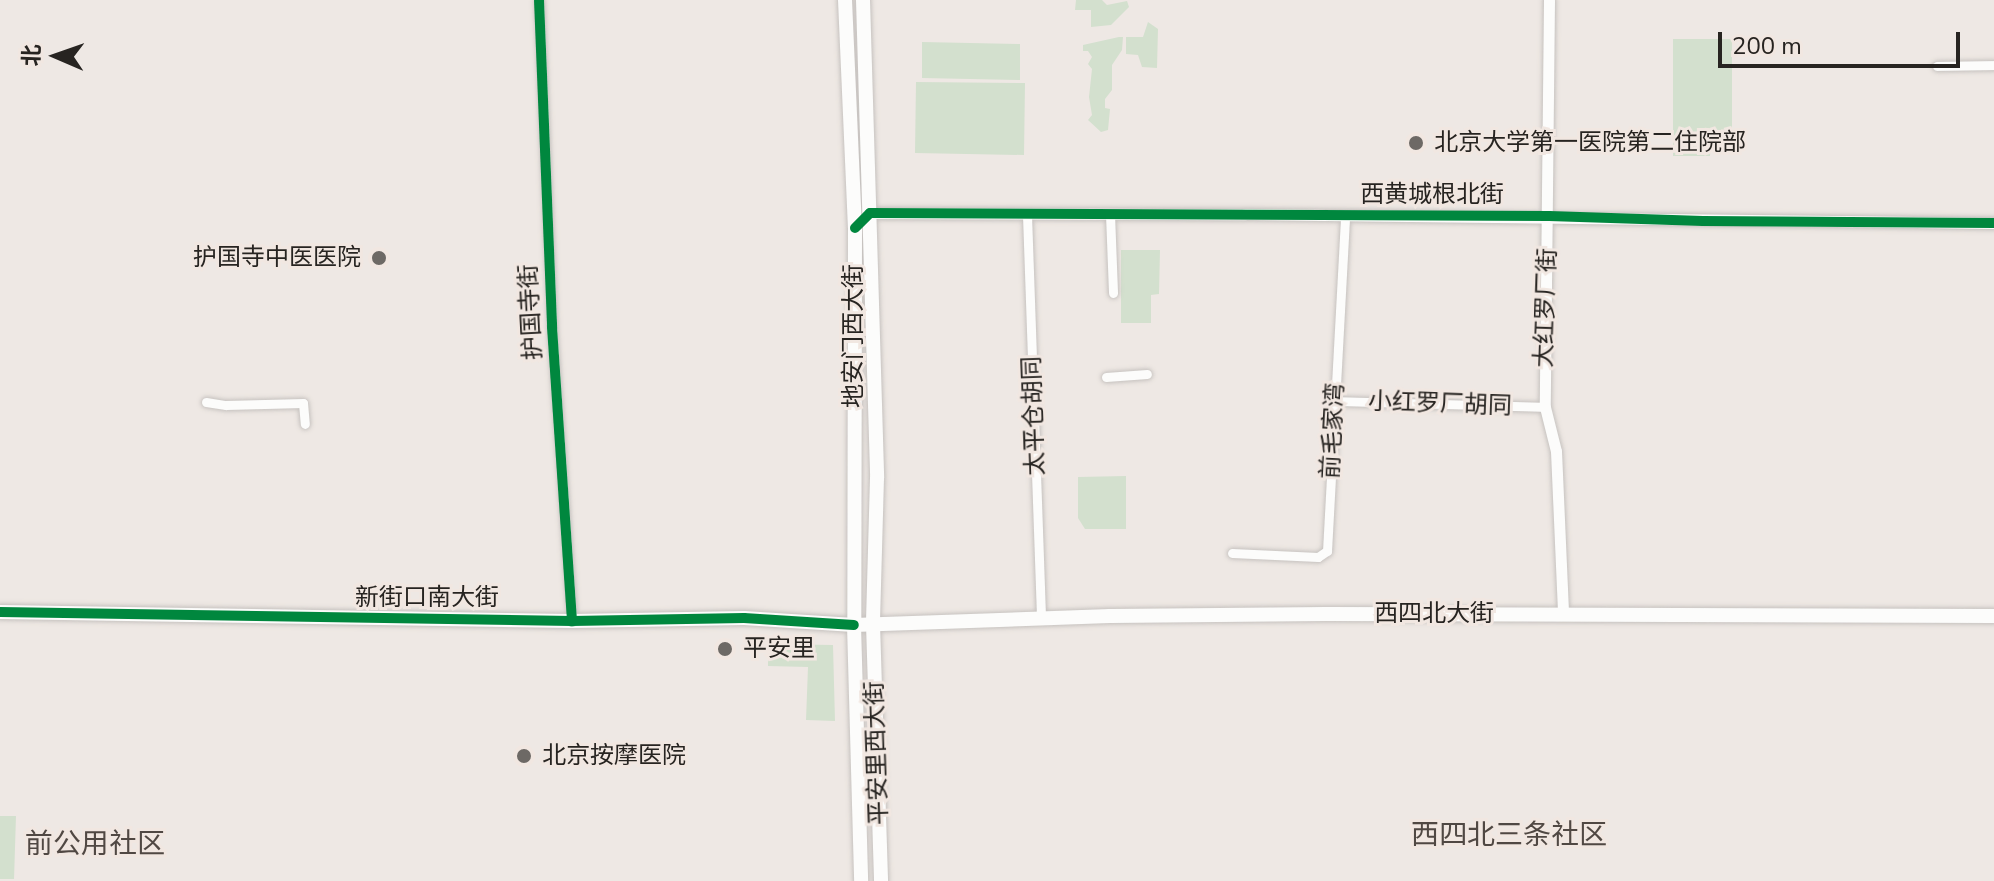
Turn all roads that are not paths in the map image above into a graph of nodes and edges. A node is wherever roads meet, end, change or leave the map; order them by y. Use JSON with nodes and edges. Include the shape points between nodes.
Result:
{"nodes":[{"id":1,"x":539,"y":0,"type":"edge"},
{"id":2,"x":845,"y":0,"type":"edge"},
{"id":3,"x":863,"y":0,"type":"edge"},
{"id":4,"x":1549,"y":0,"type":"edge"},
{"id":5,"x":1994,"y":65,"type":"edge"},
{"id":6,"x":1937,"y":66,"type":"dead end"},
{"id":7,"x":870,"y":213,"type":"junction"},
{"id":8,"x":1110,"y":214,"type":"junction"},
{"id":9,"x":1027,"y":215,"type":"junction"},
{"id":10,"x":1345,"y":215,"type":"junction"},
{"id":11,"x":1549,"y":216,"type":"junction"},
{"id":12,"x":1994,"y":223,"type":"edge"},
{"id":13,"x":855,"y":228,"type":"junction"},
{"id":14,"x":1113,"y":293,"type":"dead end"},
{"id":15,"x":1147,"y":374,"type":"dead end"},
{"id":16,"x":1106,"y":377,"type":"dead end"},
{"id":17,"x":1335,"y":401,"type":"junction"},
{"id":18,"x":206,"y":402,"type":"dead end"},
{"id":19,"x":1545,"y":407,"type":"junction"},
{"id":20,"x":305,"y":424,"type":"dead end"},
{"id":21,"x":1232,"y":553,"type":"dead end"},
{"id":22,"x":0,"y":612,"type":"edge"},
{"id":23,"x":1563,"y":614,"type":"junction"},
{"id":24,"x":1994,"y":616,"type":"edge"},
{"id":25,"x":1041,"y":618,"type":"junction"},
{"id":26,"x":572,"y":621,"type":"junction"},
{"id":27,"x":873,"y":624,"type":"junction"},
{"id":28,"x":854,"y":625,"type":"junction"},
{"id":29,"x":861,"y":881,"type":"edge"},
{"id":30,"x":881,"y":881,"type":"edge"}],
"edges":[{"from":1,"to":26,"type":"street","name":"护国寺街","via":[[552,327]]},
{"from":2,"to":13,"type":"main road","name":"地安门西大街"},
{"from":3,"to":7,"type":"main road","name":"地安门西大街"},
{"from":4,"to":11,"type":"street","name":"大红罗厂街"},
{"from":5,"to":6,"type":"street"},
{"from":7,"to":9,"type":"street","name":"西黄城根北街"},
{"from":7,"to":13,"type":"street"},
{"from":7,"to":27,"type":"main road","name":"地安门西大街","via":[[877,478]]},
{"from":8,"to":9,"type":"street","name":"西黄城根北街"},
{"from":8,"to":10,"type":"street","name":"西黄城根北街"},
{"from":8,"to":14,"type":"street"},
{"from":9,"to":25,"type":"street","name":"太平仓胡同"},
{"from":10,"to":11,"type":"street","name":"西黄城根北街"},
{"from":10,"to":17,"type":"street","name":"前毛家湾"},
{"from":11,"to":12,"type":"street","name":"西黄城根北街"},
{"from":11,"to":19,"type":"street","name":"大红罗厂街"},
{"from":13,"to":28,"type":"main road","name":"地安门西大街"},
{"from":15,"to":16,"type":"street"},
{"from":17,"to":19,"type":"street","name":"小红罗厂胡同"},
{"from":17,"to":21,"type":"street","name":"前毛家湾","via":[[1327,551],[1318,557]]},
{"from":18,"to":20,"type":"street","via":[[303,403]]},
{"from":19,"to":23,"type":"street","name":"大红罗厂街","via":[[1556,451]]},
{"from":22,"to":26,"type":"main road","name":"新街口南大街"},
{"from":23,"to":24,"type":"main road","name":"西四北大街"},
{"from":23,"to":25,"type":"main road","name":"西四北大街"},
{"from":25,"to":27,"type":"main road","name":"西四北大街"},
{"from":26,"to":28,"type":"main road","name":"新街口南大街","via":[[744,618]]},
{"from":27,"to":28,"type":"main road","name":"新街口南大街"},
{"from":27,"to":30,"type":"main road","name":"平安里西大街"},
{"from":28,"to":29,"type":"main road","name":"平安里西大街"}]}
